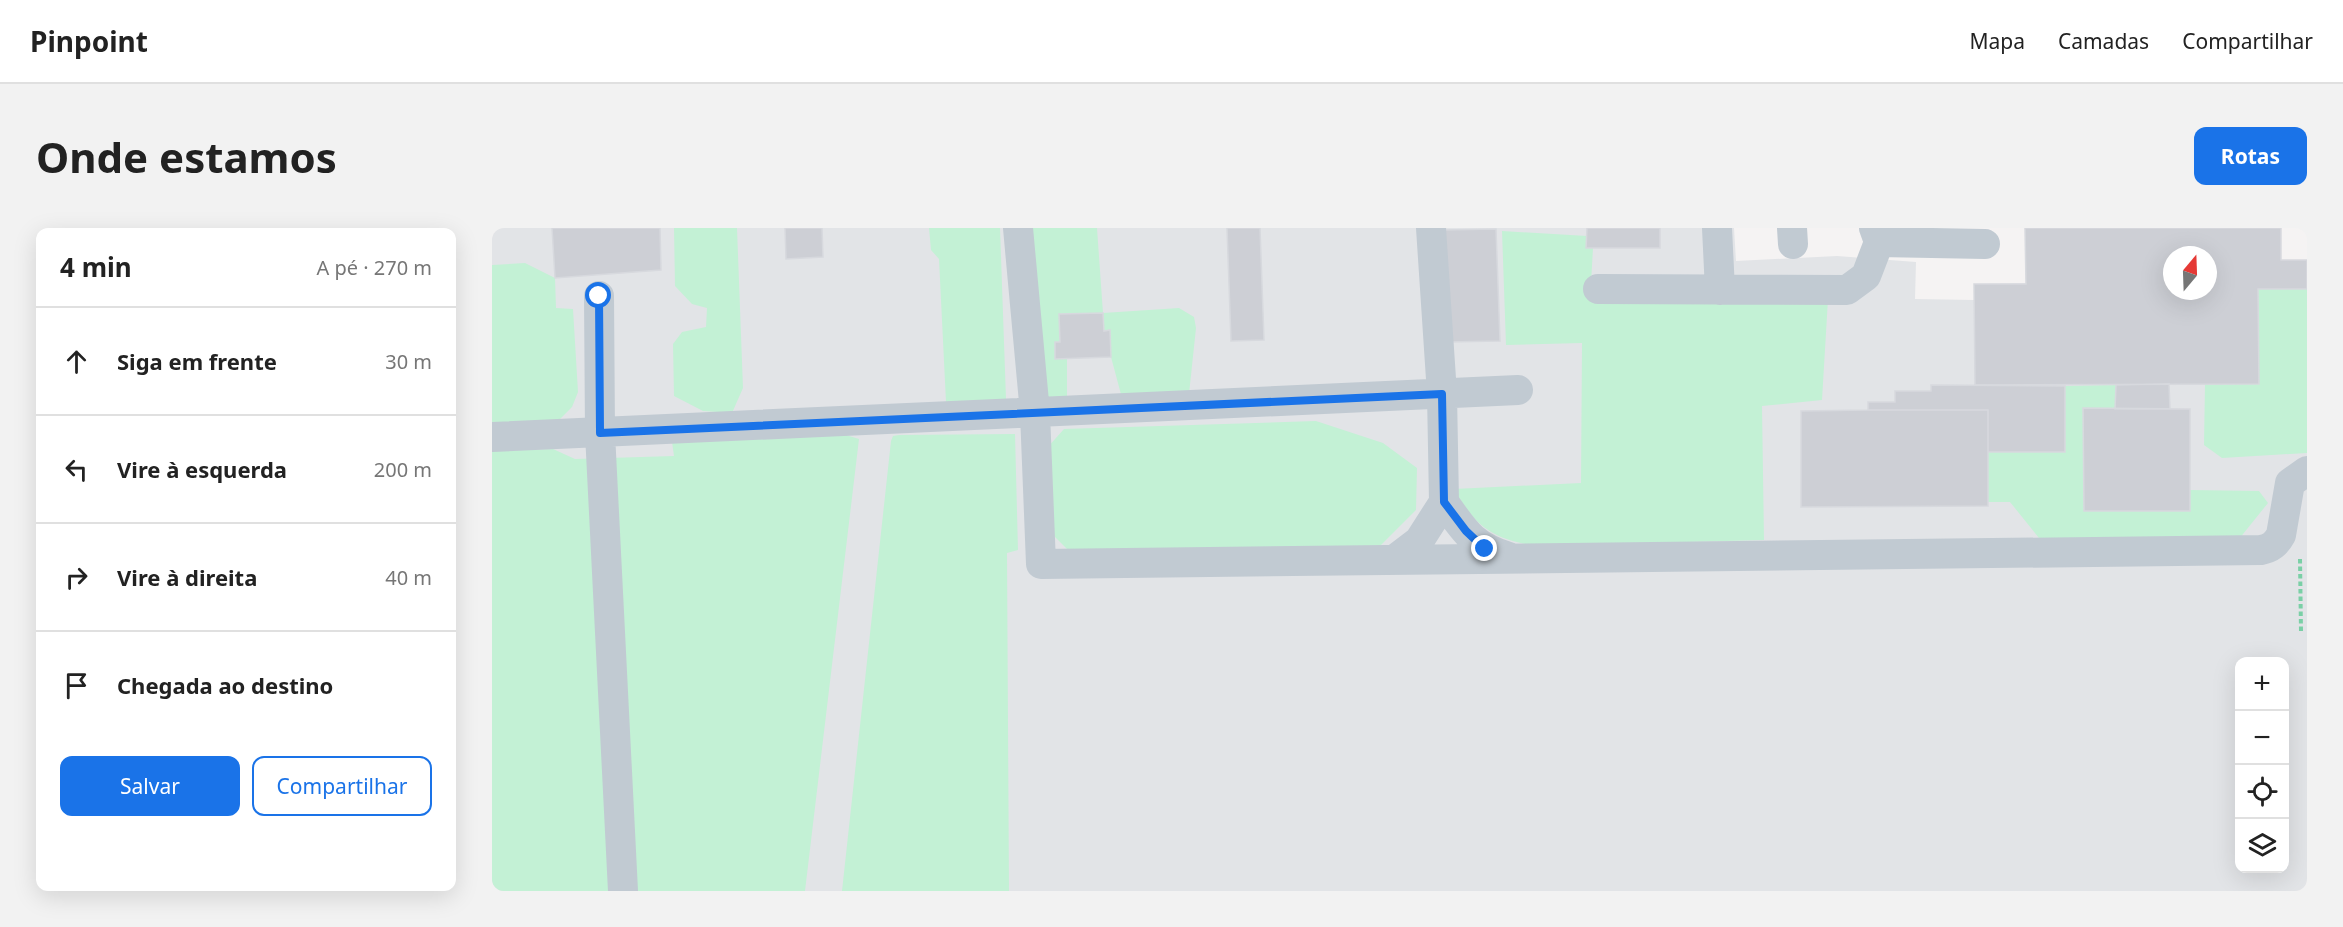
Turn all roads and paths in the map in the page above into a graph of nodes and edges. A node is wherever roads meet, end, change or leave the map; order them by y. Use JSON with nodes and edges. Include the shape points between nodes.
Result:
{"nodes":[{"id":1,"x":1018,"y":228,"type":"edge"},
{"id":2,"x":1431,"y":228,"type":"edge"},
{"id":3,"x":1718,"y":228,"type":"edge"},
{"id":4,"x":1877,"y":235,"type":"edge"},
{"id":5,"x":1985,"y":244,"type":"dead end"},
{"id":6,"x":1598,"y":289,"type":"dead end"},
{"id":7,"x":1720,"y":290,"type":"junction"},
{"id":8,"x":599,"y":296,"type":"dead end"},
{"id":9,"x":1518,"y":390,"type":"dead end"},
{"id":10,"x":1442,"y":394,"type":"junction"},
{"id":11,"x":1035,"y":413,"type":"junction"},
{"id":12,"x":600,"y":433,"type":"junction"},
{"id":13,"x":492,"y":437,"type":"edge"},
{"id":14,"x":2307,"y":471,"type":"edge"},
{"id":15,"x":1444,"y":502,"type":"junction"},
{"id":16,"x":2300,"y":554,"type":"dead end"},
{"id":17,"x":1394,"y":560,"type":"junction"},
{"id":18,"x":1520,"y":560,"type":"junction"},
{"id":19,"x":2301,"y":632,"type":"dead end"},
{"id":20,"x":623,"y":891,"type":"edge"}],
"edges":[{"from":1,"to":11,"type":"lane"},
{"from":2,"to":10,"type":"lane"},
{"from":3,"to":7,"type":"lane"},
{"from":4,"to":5,"type":"lane"},
{"from":4,"to":7,"type":"lane","via":[[1866,276],[1847,290]]},
{"from":6,"to":7,"type":"lane"},
{"from":8,"to":12,"type":"lane"},
{"from":9,"to":10,"type":"lane"},
{"from":10,"to":11,"type":"lane"},
{"from":10,"to":15,"type":"lane"},
{"from":11,"to":12,"type":"lane"},
{"from":11,"to":17,"type":"lane","via":[[1041,564]]},
{"from":12,"to":13,"type":"lane"},
{"from":12,"to":20,"type":"lane"},
{"from":14,"to":18,"type":"lane","via":[[2290,483],[2277,542],[2261,550]]},
{"from":15,"to":17,"type":"lane","via":[[1419,541]]},
{"from":15,"to":18,"type":"lane","via":[[1485,549]]},
{"from":16,"to":19,"type":"path"},
{"from":17,"to":18,"type":"lane"}]}
